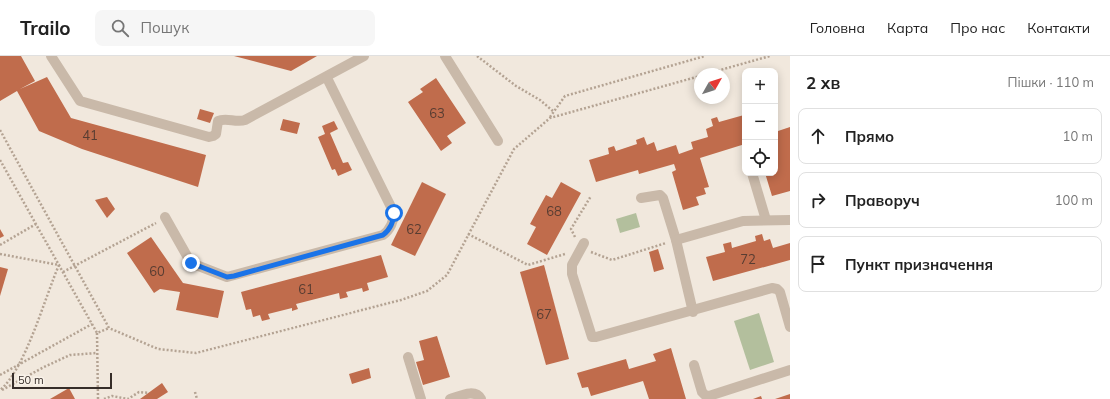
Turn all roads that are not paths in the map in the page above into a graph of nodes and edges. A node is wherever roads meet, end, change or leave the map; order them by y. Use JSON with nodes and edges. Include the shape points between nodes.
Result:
{"nodes":[{"id":1,"x":51,"y":56,"type":"edge"},
{"id":2,"x":364,"y":56,"type":"edge"},
{"id":3,"x":445,"y":56,"type":"edge"},
{"id":4,"x":326,"y":78,"type":"junction"},
{"id":5,"x":498,"y":141,"type":"dead end"},
{"id":6,"x":753,"y":176,"type":"edge"},
{"id":7,"x":641,"y":198,"type":"dead end"},
{"id":8,"x":165,"y":218,"type":"road end"},
{"id":9,"x":766,"y":220,"type":"junction"},
{"id":10,"x":790,"y":220,"type":"edge"},
{"id":11,"x":676,"y":240,"type":"junction"},
{"id":12,"x":582,"y":246,"type":"road end"},
{"id":13,"x":788,"y":311,"type":"edge"},
{"id":14,"x":693,"y":312,"type":"junction"},
{"id":15,"x":790,"y":327,"type":"edge"},
{"id":16,"x":408,"y":357,"type":"dead end"},
{"id":17,"x":694,"y":365,"type":"dead end"},
{"id":18,"x":790,"y":370,"type":"edge"},
{"id":19,"x":421,"y":399,"type":"edge"},
{"id":20,"x":450,"y":399,"type":"edge"},
{"id":21,"x":482,"y":399,"type":"edge"}],
"edges":[{"from":1,"to":4,"type":"lane","via":[[80,101],[209,137],[216,134],[218,121],[221,119],[240,122],[246,120]]},
{"from":2,"to":4,"type":"lane"},
{"from":3,"to":5,"type":"lane"},
{"from":4,"to":8,"type":"lane","via":[[394,213],[394,219],[387,232],[227,277],[191,263]]},
{"from":6,"to":9,"type":"lane"},
{"from":7,"to":11,"type":"lane","via":[[656,194],[663,198]]},
{"from":9,"to":10,"type":"lane"},
{"from":9,"to":11,"type":"lane","via":[[738,222]]},
{"from":11,"to":14,"type":"lane"},
{"from":12,"to":14,"type":"lane","via":[[572,265],[572,274],[592,337]]},
{"from":13,"to":14,"type":"lane","via":[[780,292],[772,288]]},
{"from":13,"to":15,"type":"lane"},
{"from":16,"to":19,"type":"lane"},
{"from":17,"to":18,"type":"lane","via":[[702,392],[709,396]]},
{"from":20,"to":21,"type":"lane","via":[[472,392]]}]}
